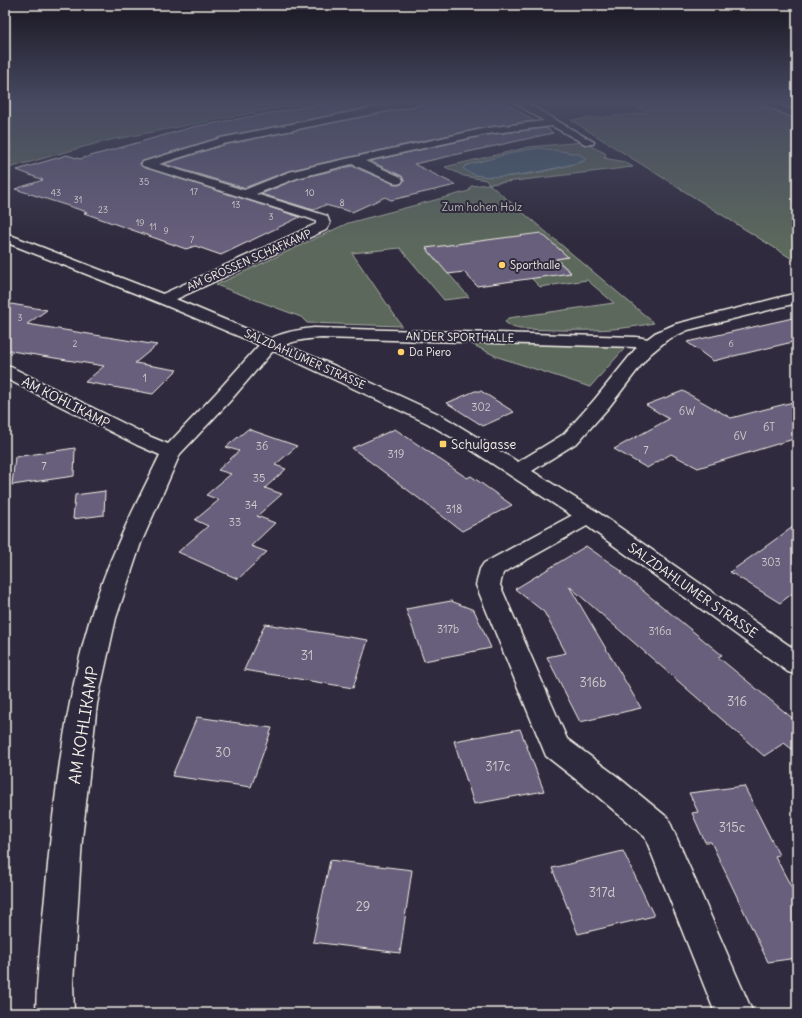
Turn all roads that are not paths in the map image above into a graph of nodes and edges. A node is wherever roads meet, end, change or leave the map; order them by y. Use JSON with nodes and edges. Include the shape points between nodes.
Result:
{"nodes":[{"id":1,"x":192,"y":150,"type":"edge"},
{"id":2,"x":401,"y":150,"type":"edge"},
{"id":3,"x":353,"y":160,"type":"junction"},
{"id":4,"x":397,"y":180,"type":"dead end"},
{"id":5,"x":244,"y":194,"type":"junction"},
{"id":6,"x":5,"y":236,"type":"edge"},
{"id":7,"x":797,"y":298,"type":"edge"},
{"id":8,"x":164,"y":299,"type":"junction"},
{"id":9,"x":271,"y":343,"type":"junction"},
{"id":10,"x":649,"y":344,"type":"junction"},
{"id":11,"x":5,"y":371,"type":"edge"},
{"id":12,"x":171,"y":452,"type":"junction"},
{"id":13,"x":518,"y":471,"type":"junction"},
{"id":14,"x":588,"y":516,"type":"junction"},
{"id":15,"x":797,"y":665,"type":"edge"},
{"id":16,"x":55,"y":1013,"type":"edge"},
{"id":17,"x":734,"y":1013,"type":"edge"}],
"edges":[{"from":1,"to":5,"type":"street","name":"AM GROSSEN SCHAFKAMP","via":[[147,164]]},
{"from":2,"to":3,"type":"street"},
{"from":3,"to":4,"type":"street"},
{"from":3,"to":5,"type":"street","via":[[304,172]]},
{"from":5,"to":8,"type":"street","name":"AM GROSSEN SCHAFKAMP","via":[[313,215],[322,219],[323,224]]},
{"from":6,"to":8,"type":"street","name":"SALZDAHLUMER STRASSE"},
{"from":7,"to":10,"type":"street","via":[[682,327],[664,334]]},
{"from":8,"to":9,"type":"street","name":"SALZDAHLUMER STRASSE"},
{"from":9,"to":10,"type":"street","name":"AN DER SPORTHALLE","via":[[304,334],[331,333]]},
{"from":9,"to":12,"type":"street","name":"AM KOHLIKAMP"},
{"from":9,"to":13,"type":"street","name":"SALZDAHLUMER STRASSE","via":[[434,419]]},
{"from":10,"to":13,"type":"street","via":[[598,409],[571,438]]},
{"from":11,"to":12,"type":"street","name":"AM KOHLIKAMP"},
{"from":12,"to":16,"type":"street","name":"AM KOHLIKAMP","via":[[129,543],[103,618],[83,704],[66,839]]},
{"from":13,"to":14,"type":"street","name":"SALZDAHLUMER STRASSE"},
{"from":14,"to":15,"type":"street","name":"SALZDAHLUMER STRASSE"},
{"from":14,"to":17,"type":"street","via":[[492,569],[488,585],[556,747],[656,828]]}]}
